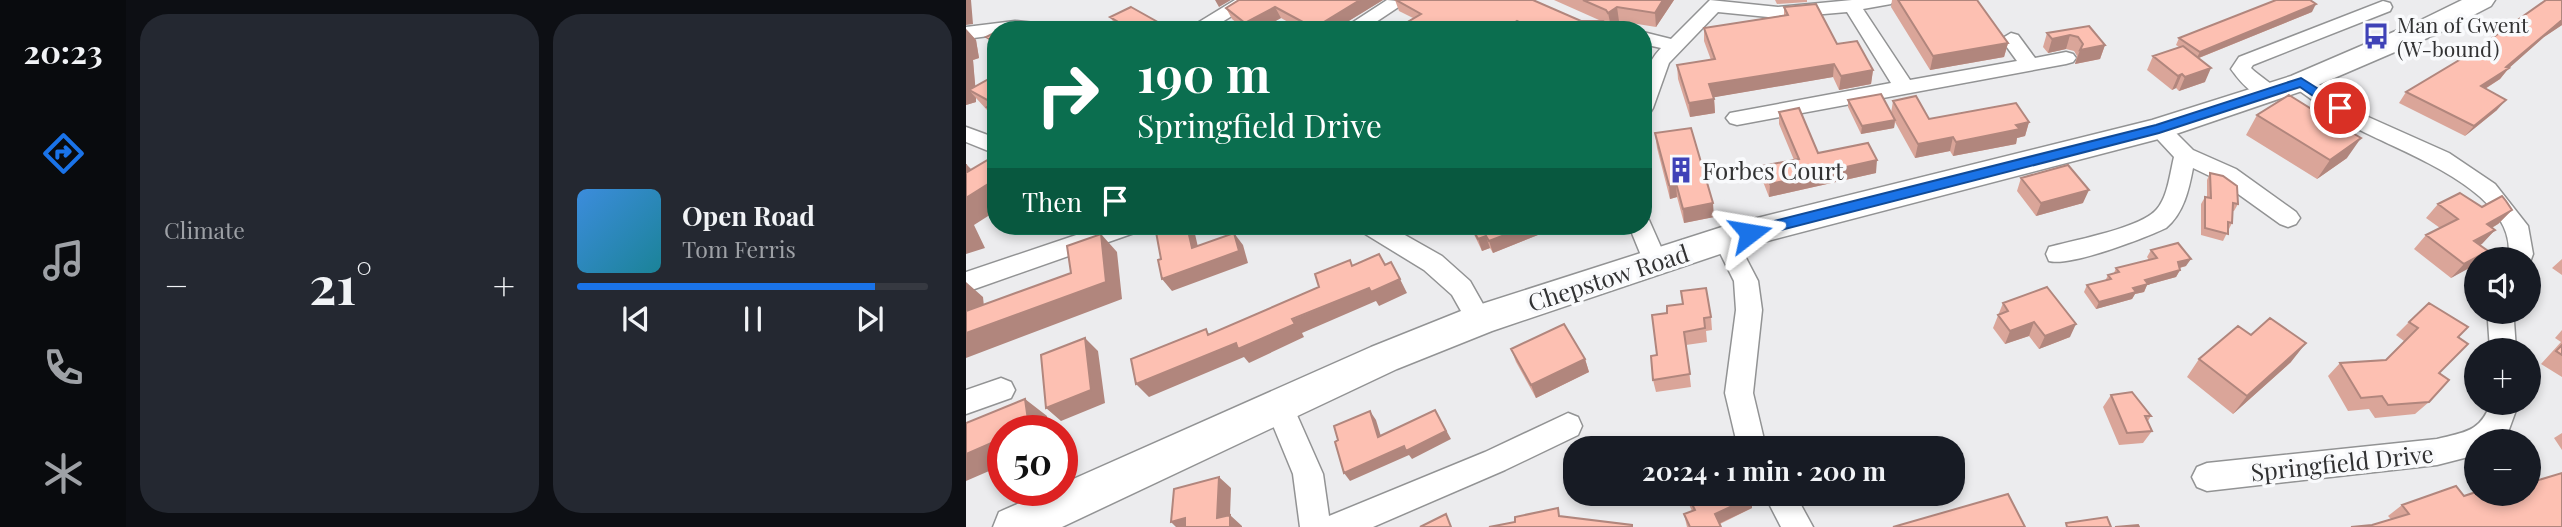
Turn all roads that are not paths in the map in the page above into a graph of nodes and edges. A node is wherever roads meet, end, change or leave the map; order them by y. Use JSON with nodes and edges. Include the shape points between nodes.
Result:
{"nodes":[{"id":1,"x":1249,"y":0,"type":"edge"},
{"id":2,"x":1885,"y":0,"type":"edge"},
{"id":3,"x":2482,"y":0,"type":"edge"},
{"id":4,"x":1397,"y":2,"type":"edge"},
{"id":5,"x":1716,"y":3,"type":"edge"},
{"id":6,"x":1852,"y":6,"type":"junction"},
{"id":7,"x":2383,"y":6,"type":"dead end"},
{"id":8,"x":1377,"y":14,"type":"junction"},
{"id":9,"x":1211,"y":21,"type":"edge"},
{"id":10,"x":1366,"y":21,"type":"edge"},
{"id":11,"x":1390,"y":21,"type":"edge"},
{"id":12,"x":987,"y":30,"type":"edge"},
{"id":13,"x":966,"y":33,"type":"edge"},
{"id":14,"x":2011,"y":39,"type":"dead end"},
{"id":15,"x":1652,"y":40,"type":"edge"},
{"id":16,"x":1672,"y":46,"type":"junction"},
{"id":17,"x":2066,"y":58,"type":"dead end"},
{"id":18,"x":2030,"y":65,"type":"junction"},
{"id":19,"x":1652,"y":82,"type":"edge"},
{"id":20,"x":1904,"y":87,"type":"junction"},
{"id":21,"x":2285,"y":88,"type":"junction"},
{"id":22,"x":1737,"y":118,"type":"dead end"},
{"id":23,"x":2159,"y":129,"type":"junction"},
{"id":24,"x":966,"y":134,"type":"edge"},
{"id":25,"x":987,"y":143,"type":"edge"},
{"id":26,"x":2185,"y":155,"type":"junction"},
{"id":27,"x":2288,"y":218,"type":"dead end"},
{"id":28,"x":1103,"y":235,"type":"edge"},
{"id":29,"x":1385,"y":235,"type":"edge"},
{"id":30,"x":1645,"y":235,"type":"edge"},
{"id":31,"x":1725,"y":239,"type":"junction"},
{"id":32,"x":2519,"y":247,"type":"edge"},
{"id":33,"x":2058,"y":254,"type":"dead end"},
{"id":34,"x":1656,"y":263,"type":"junction"},
{"id":35,"x":966,"y":282,"type":"edge"},
{"id":36,"x":1479,"y":320,"type":"junction"},
{"id":37,"x":1001,"y":390,"type":"dead end"},
{"id":38,"x":966,"y":402,"type":"edge"},
{"id":39,"x":1279,"y":406,"type":"junction"},
{"id":40,"x":1568,"y":426,"type":"dead end"},
{"id":41,"x":1749,"y":436,"type":"edge"},
{"id":42,"x":2464,"y":445,"type":"edge"},
{"id":43,"x":2207,"y":477,"type":"dead end"},
{"id":44,"x":1786,"y":506,"type":"edge"},
{"id":45,"x":1015,"y":527,"type":"edge"},
{"id":46,"x":1315,"y":527,"type":"edge"},
{"id":47,"x":1338,"y":527,"type":"edge"},
{"id":48,"x":1798,"y":527,"type":"edge"}],
"edges":[{"from":1,"to":9,"type":"street"},
{"from":2,"to":6,"type":"street"},
{"from":3,"to":21,"type":"main road","name":"Chepstow Road"},
{"from":4,"to":8,"type":"street"},
{"from":5,"to":6,"type":"street","via":[[1761,13]]},
{"from":5,"to":16,"type":"street"},
{"from":6,"to":20,"type":"street"},
{"from":7,"to":21,"type":"street","via":[[2246,61],[2241,69],[2253,82]]},
{"from":8,"to":10,"type":"street"},
{"from":8,"to":11,"type":"street"},
{"from":12,"to":13,"type":"street"},
{"from":14,"to":18,"type":"street"},
{"from":15,"to":16,"type":"street"},
{"from":16,"to":19,"type":"street"},
{"from":17,"to":18,"type":"street"},
{"from":18,"to":20,"type":"street"},
{"from":20,"to":22,"type":"street"},
{"from":21,"to":23,"type":"main road","name":"Chepstow Road"},
{"from":21,"to":32,"type":"street","via":[[2441,158],[2487,190],[2516,226]]},
{"from":23,"to":26,"type":"street"},
{"from":23,"to":31,"type":"main road","name":"Chepstow Road"},
{"from":24,"to":25,"type":"street"},
{"from":26,"to":27,"type":"street","via":[[2228,175]]},
{"from":26,"to":33,"type":"street","via":[[2172,205],[2163,219]]},
{"from":28,"to":35,"type":"street"},
{"from":29,"to":36,"type":"street","via":[[1433,263],[1461,288]]},
{"from":30,"to":34,"type":"street"},
{"from":31,"to":34,"type":"main road","name":"Chepstow Road"},
{"from":31,"to":41,"type":"street","via":[[1746,281],[1749,310],[1740,393]]},
{"from":34,"to":36,"type":"main road","name":"Chepstow Road"},
{"from":36,"to":39,"type":"main road","name":"Chepstow Road"},
{"from":37,"to":38,"type":"street"},
{"from":39,"to":45,"type":"main road","name":"Chepstow Road"},
{"from":39,"to":46,"type":"street","via":[[1308,474]]},
{"from":40,"to":47,"type":"street"},
{"from":42,"to":43,"type":"street","name":"Springfield Drive"},
{"from":44,"to":48,"type":"street"}]}
